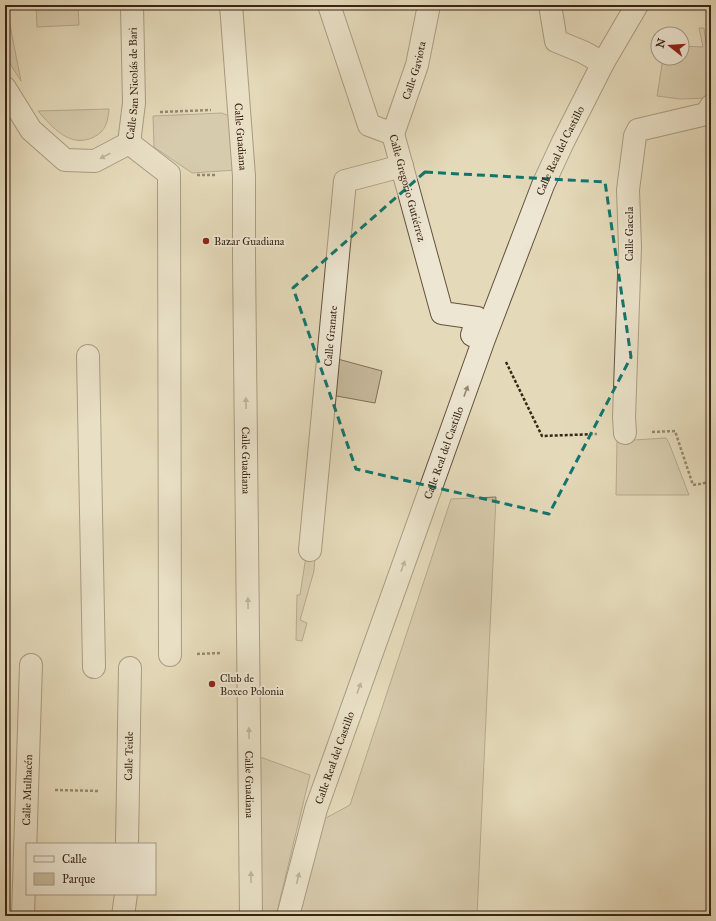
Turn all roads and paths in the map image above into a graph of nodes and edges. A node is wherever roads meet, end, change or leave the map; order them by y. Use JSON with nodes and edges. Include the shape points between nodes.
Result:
{"nodes":[{"id":1,"x":132,"y":5,"type":"edge"},
{"id":2,"x":232,"y":5,"type":"edge"},
{"id":3,"x":329,"y":5,"type":"edge"},
{"id":4,"x":429,"y":5,"type":"edge"},
{"id":5,"x":550,"y":5,"type":"edge"},
{"id":6,"x":637,"y":5,"type":"edge"},
{"id":7,"x":604,"y":63,"type":"junction"},
{"id":8,"x":5,"y":88,"type":"edge"},
{"id":9,"x":711,"y":106,"type":"edge"},
{"id":10,"x":239,"y":109,"type":"junction"},
{"id":11,"x":132,"y":113,"type":"junction"},
{"id":12,"x":393,"y":134,"type":"junction"},
{"id":13,"x":129,"y":143,"type":"junction"},
{"id":14,"x":402,"y":166,"type":"junction"},
{"id":15,"x":169,"y":174,"type":"junction"},
{"id":16,"x":244,"y":176,"type":"junction"},
{"id":17,"x":490,"y":342,"type":"junction"},
{"id":18,"x":88,"y":356,"type":"dead end"},
{"id":19,"x":625,"y":429,"type":"junction"},
{"id":20,"x":711,"y":482,"type":"edge"},
{"id":21,"x":310,"y":550,"type":"dead end"},
{"id":22,"x":170,"y":655,"type":"dead end"},
{"id":23,"x":31,"y":665,"type":"dead end"},
{"id":24,"x":94,"y":667,"type":"dead end"},
{"id":25,"x":130,"y":668,"type":"dead end"},
{"id":26,"x":27,"y":789,"type":"junction"},
{"id":27,"x":128,"y":792,"type":"junction"},
{"id":28,"x":127,"y":843,"type":"edge"},
{"id":29,"x":126,"y":895,"type":"edge"},
{"id":30,"x":23,"y":916,"type":"edge"},
{"id":31,"x":124,"y":916,"type":"edge"},
{"id":32,"x":251,"y":916,"type":"edge"},
{"id":33,"x":288,"y":916,"type":"edge"}],
"edges":[{"from":1,"to":11,"type":"street","name":"Calle San Nicolás de Bari"},
{"from":2,"to":10,"type":"street","name":"Calle Guadiana"},
{"from":3,"to":12,"type":"street","name":"Calle Gregorio Gutiérrez","via":[[368,125]]},
{"from":4,"to":12,"type":"street","name":"Calle Gaviota","via":[[417,65]]},
{"from":5,"to":7,"type":"street","via":[[556,41]]},
{"from":6,"to":7,"type":"street","name":"Calle Real del Castillo"},
{"from":7,"to":17,"type":"street","name":"Calle Real del Castillo","via":[[543,185]]},
{"from":13,"to":8,"type":"street","name":"Calle San Nicolás de Bari","one_way":true,"via":[[95,161],[65,160],[31,130]]},
{"from":9,"to":19,"type":"street","name":"Calle Gacela","via":[[706,114],[638,130],[635,136],[628,190],[630,247]]},
{"from":10,"to":11,"type":"path"},
{"from":10,"to":16,"type":"street","name":"Calle Guadiana"},
{"from":11,"to":13,"type":"street","name":"Calle San Nicolás de Bari"},
{"from":12,"to":14,"type":"street","name":"Calle Gregorio Gutiérrez"},
{"from":13,"to":15,"type":"street"},
{"from":14,"to":17,"type":"street","name":"Calle Gregorio Gutiérrez","via":[[442,313],[477,318],[472,335]]},
{"from":14,"to":21,"type":"street","name":"Calle Granate","via":[[345,181]]},
{"from":15,"to":16,"type":"path"},
{"from":15,"to":22,"type":"street"},
{"from":32,"to":16,"type":"street","name":"Calle Guadiana","one_way":true},
{"from":17,"to":19,"type":"path","via":[[542,436]]},
{"from":33,"to":17,"type":"street","name":"Calle Real del Castillo","one_way":true,"via":[[316,809]]},
{"from":18,"to":24,"type":"street"},
{"from":19,"to":20,"type":"path","via":[[675,431],[693,485]]},
{"from":23,"to":26,"type":"street","name":"Calle Mulhacén"},
{"from":25,"to":27,"type":"street","name":"Calle Teide"},
{"from":26,"to":27,"type":"path"},
{"from":26,"to":30,"type":"street","name":"Calle Mulhacén"},
{"from":27,"to":28,"type":"street","name":"Calle Teide"},
{"from":29,"to":31,"type":"street"}]}
